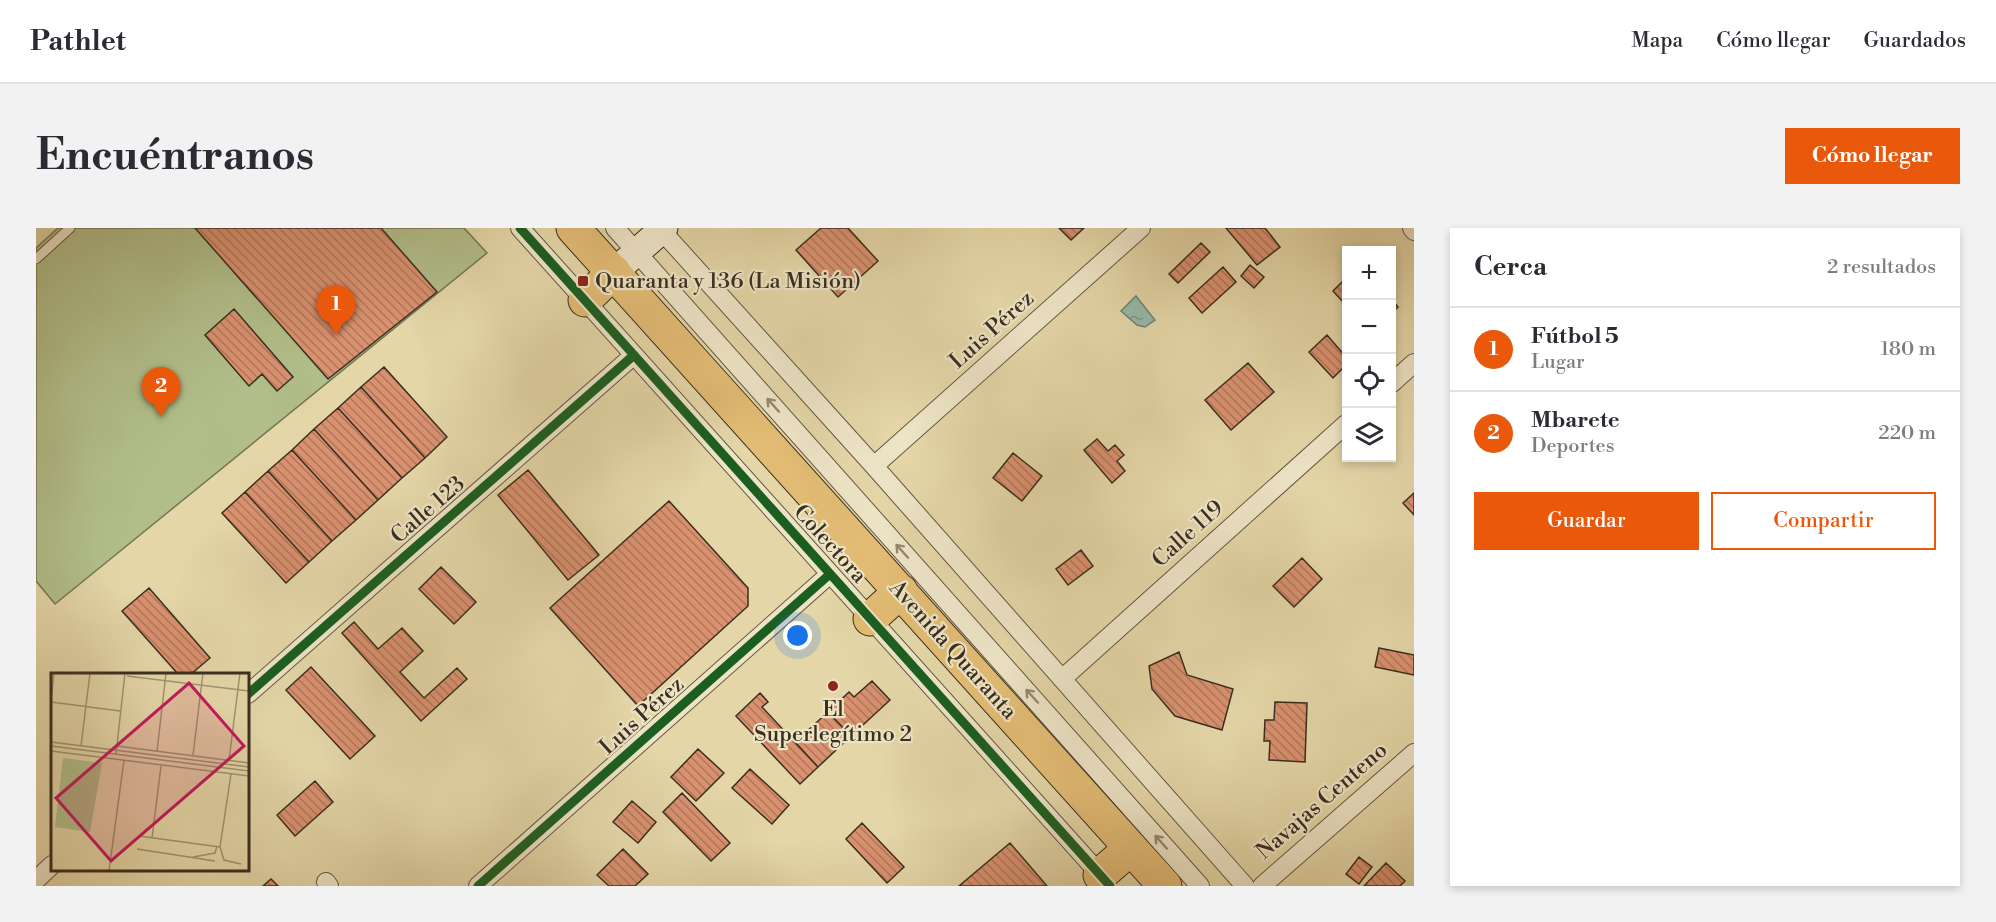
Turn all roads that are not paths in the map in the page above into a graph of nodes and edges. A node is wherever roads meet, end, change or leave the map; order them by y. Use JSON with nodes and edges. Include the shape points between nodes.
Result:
{"nodes":[{"id":1,"x":70,"y":228,"type":"edge"},
{"id":2,"x":520,"y":228,"type":"edge"},
{"id":3,"x":573,"y":228,"type":"edge"},
{"id":4,"x":615,"y":228,"type":"edge"},
{"id":5,"x":1141,"y":228,"type":"edge"},
{"id":6,"x":663,"y":229,"type":"edge"},
{"id":7,"x":36,"y":259,"type":"edge"},
{"id":8,"x":626,"y":262,"type":"junction"},
{"id":9,"x":585,"y":300,"type":"junction"},
{"id":10,"x":634,"y":355,"type":"junction"},
{"id":11,"x":1414,"y":363,"type":"edge"},
{"id":12,"x":1396,"y":379,"type":"edge"},
{"id":13,"x":1342,"y":428,"type":"edge"},
{"id":14,"x":874,"y":466,"type":"junction"},
{"id":15,"x":830,"y":574,"type":"junction"},
{"id":16,"x":901,"y":591,"type":"junction"},
{"id":17,"x":870,"y":618,"type":"junction"},
{"id":18,"x":1062,"y":679,"type":"junction"},
{"id":19,"x":249,"y":693,"type":"edge"},
{"id":20,"x":1414,"y":753,"type":"edge"},
{"id":21,"x":1131,"y":848,"type":"junction"},
{"id":22,"x":51,"y":866,"type":"edge"},
{"id":23,"x":36,"y":880,"type":"edge"},
{"id":24,"x":1105,"y":881,"type":"edge"},
{"id":25,"x":478,"y":886,"type":"edge"},
{"id":26,"x":1165,"y":886,"type":"edge"},
{"id":27,"x":1200,"y":886,"type":"edge"},
{"id":28,"x":1245,"y":886,"type":"edge"},
{"id":29,"x":1262,"y":886,"type":"edge"}],
"edges":[{"from":1,"to":7,"type":"lane"},
{"from":2,"to":9,"type":"street","name":"Colectora"},
{"from":3,"to":8,"type":"highway","name":"Avenida Quaranta"},
{"from":4,"to":8,"type":"street"},
{"from":5,"to":14,"type":"street","name":"Luis Pérez"},
{"from":6,"to":8,"type":"main road"},
{"from":6,"to":14,"type":"street"},
{"from":8,"to":9,"type":"highway"},
{"from":8,"to":16,"type":"highway","name":"Avenida Quaranta"},
{"from":27,"to":8,"type":"street","one_way":true},
{"from":9,"to":10,"type":"street","name":"Colectora"},
{"from":10,"to":15,"type":"street","name":"Colectora"},
{"from":10,"to":19,"type":"street","name":"Calle 123"},
{"from":11,"to":12,"type":"street"},
{"from":13,"to":18,"type":"street","name":"Calle 119"},
{"from":14,"to":18,"type":"street"},
{"from":15,"to":17,"type":"street","name":"Colectora"},
{"from":15,"to":25,"type":"street","name":"Luis Pérez"},
{"from":16,"to":17,"type":"highway"},
{"from":16,"to":21,"type":"highway","name":"Avenida Quaranta"},
{"from":17,"to":24,"type":"street","name":"Colectora"},
{"from":18,"to":28,"type":"street"},
{"from":20,"to":29,"type":"street","name":"Navajas Centeno"},
{"from":21,"to":24,"type":"highway"},
{"from":21,"to":26,"type":"highway","name":"Avenida Quaranta"},
{"from":22,"to":23,"type":"street"}]}
